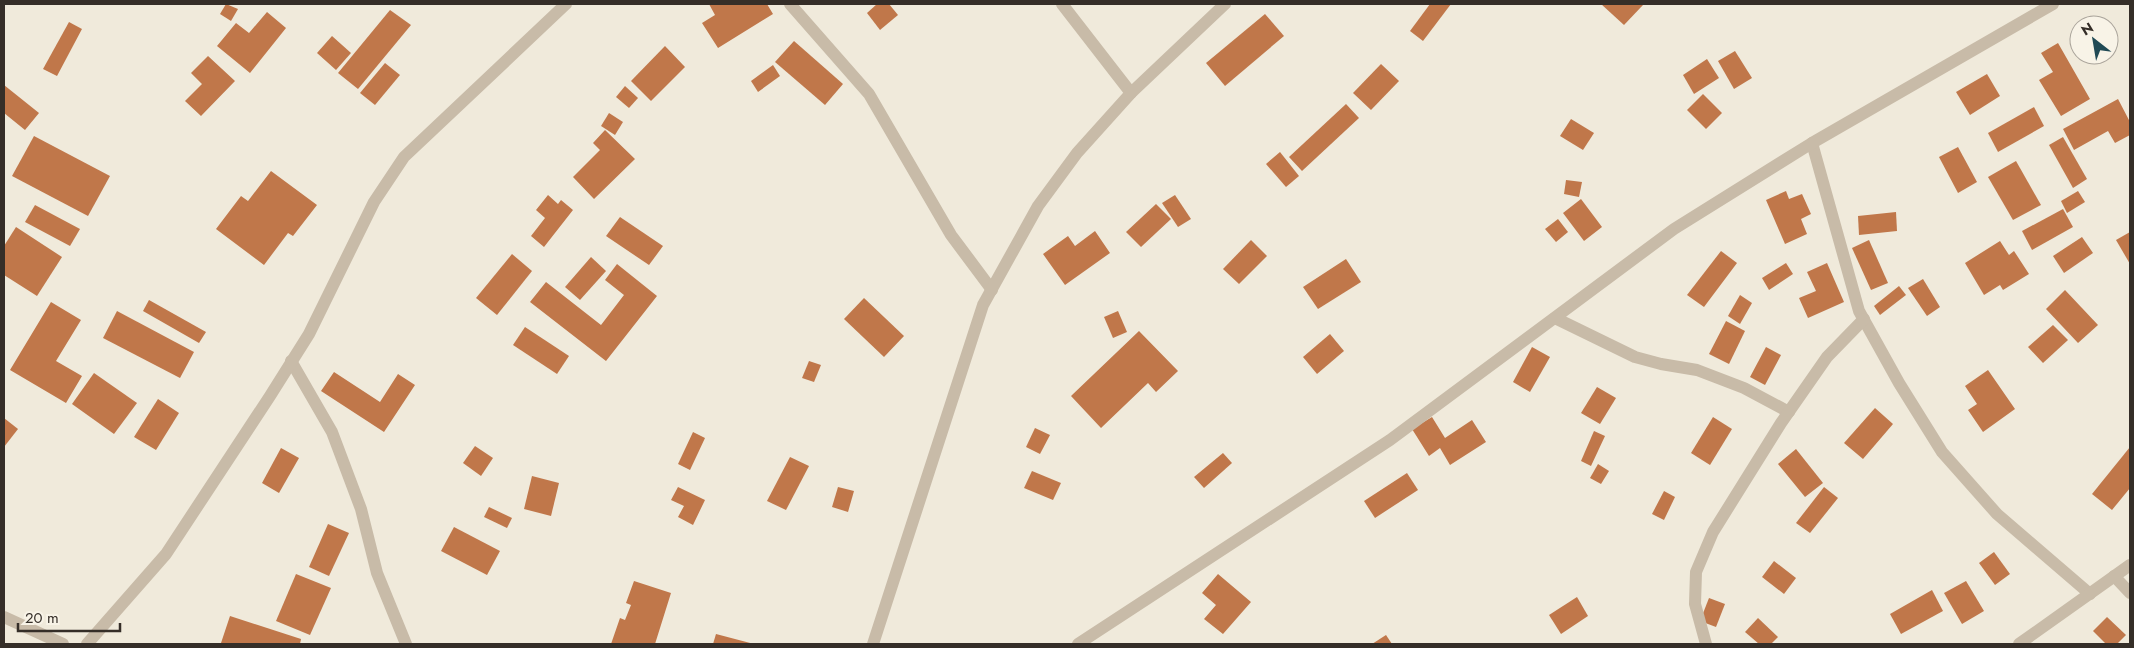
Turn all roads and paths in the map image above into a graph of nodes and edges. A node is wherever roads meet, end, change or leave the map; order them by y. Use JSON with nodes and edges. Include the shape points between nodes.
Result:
{"nodes":[{"id":1,"x":566,"y":4,"type":"edge"},
{"id":2,"x":790,"y":4,"type":"edge"},
{"id":3,"x":1062,"y":4,"type":"edge"},
{"id":4,"x":1225,"y":4,"type":"edge"},
{"id":5,"x":2053,"y":4,"type":"edge"},
{"id":6,"x":1131,"y":93,"type":"junction"},
{"id":7,"x":1812,"y":143,"type":"junction"},
{"id":8,"x":992,"y":290,"type":"junction"},
{"id":9,"x":1555,"y":318,"type":"junction"},
{"id":10,"x":1864,"y":319,"type":"junction"},
{"id":11,"x":292,"y":361,"type":"junction"},
{"id":12,"x":1789,"y":412,"type":"junction"},
{"id":13,"x":2130,"y":565,"type":"edge"},
{"id":14,"x":2114,"y":576,"type":"junction"},
{"id":15,"x":2130,"y":593,"type":"edge"},
{"id":16,"x":2090,"y":594,"type":"junction"},
{"id":17,"x":4,"y":617,"type":"edge"},
{"id":18,"x":63,"y":644,"type":"edge"},
{"id":19,"x":87,"y":644,"type":"edge"},
{"id":20,"x":406,"y":644,"type":"edge"},
{"id":21,"x":873,"y":644,"type":"edge"},
{"id":22,"x":1078,"y":644,"type":"edge"},
{"id":23,"x":1706,"y":644,"type":"edge"},
{"id":24,"x":2019,"y":644,"type":"edge"}],
"edges":[{"from":1,"to":11,"type":"street","via":[[404,157],[374,202],[309,334]]},
{"from":2,"to":8,"type":"street","via":[[869,94],[951,235]]},
{"from":3,"to":6,"type":"street"},
{"from":4,"to":6,"type":"street"},
{"from":5,"to":7,"type":"street"},
{"from":6,"to":8,"type":"street","via":[[1077,154],[1038,206]]},
{"from":7,"to":9,"type":"street","via":[[1674,229]]},
{"from":7,"to":10,"type":"street","via":[[1859,311]]},
{"from":8,"to":21,"type":"street","via":[[983,305],[958,379]]},
{"from":9,"to":12,"type":"street","via":[[1635,357],[1697,370],[1744,388]]},
{"from":9,"to":22,"type":"street","via":[[1390,440]]},
{"from":10,"to":12,"type":"street","via":[[1827,357]]},
{"from":10,"to":16,"type":"street","via":[[1942,452],[1997,514]]},
{"from":11,"to":19,"type":"street","via":[[166,554]]},
{"from":11,"to":20,"type":"street","via":[[332,432],[361,509],[377,574]]},
{"from":12,"to":23,"type":"street","via":[[1713,532],[1696,572],[1695,604]]},
{"from":13,"to":14,"type":"street"},
{"from":14,"to":15,"type":"street"},
{"from":14,"to":16,"type":"street"},
{"from":16,"to":24,"type":"street"},
{"from":17,"to":18,"type":"street"}]}
